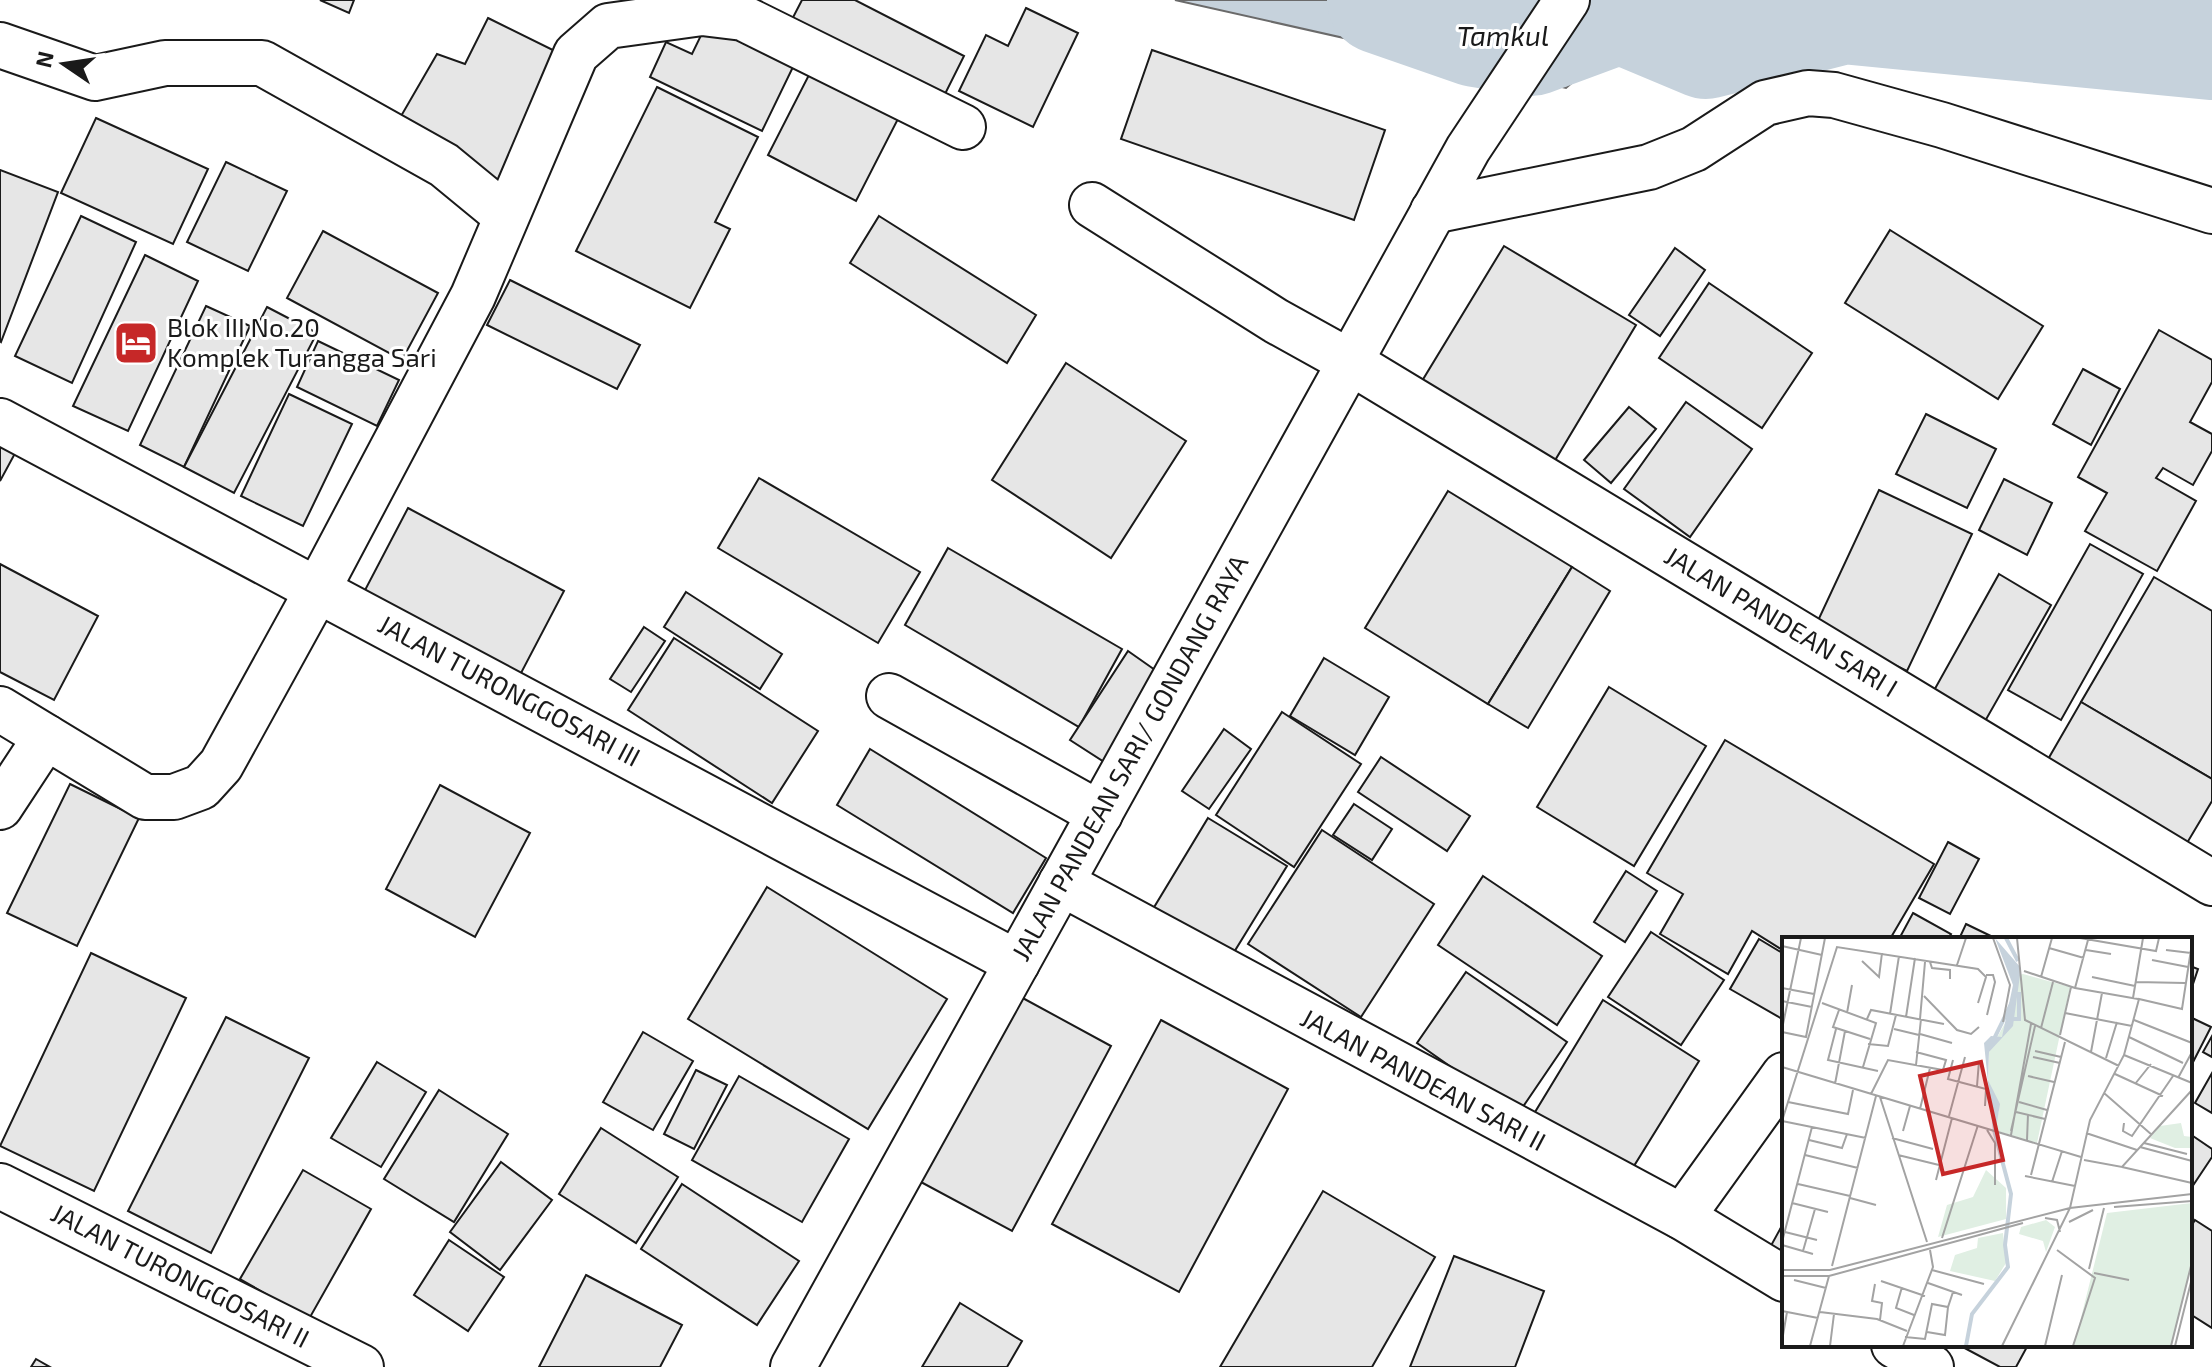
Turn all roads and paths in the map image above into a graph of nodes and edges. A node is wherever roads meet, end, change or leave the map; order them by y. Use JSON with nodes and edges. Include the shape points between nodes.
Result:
{"nodes":[{"id":1,"x":1567,"y":0,"type":"edge"},
{"id":2,"x":0,"y":45,"type":"edge"},
{"id":3,"x":963,"y":127,"type":"dead end"},
{"id":4,"x":1092,"y":205,"type":"dead end"},
{"id":5,"x":1433,"y":211,"type":"junction"},
{"id":6,"x":2212,"y":211,"type":"edge"},
{"id":7,"x":506,"y":216,"type":"junction"},
{"id":8,"x":1350,"y":362,"type":"junction"},
{"id":9,"x":0,"y":421,"type":"edge"},
{"id":10,"x":318,"y":589,"type":"junction"},
{"id":11,"x":889,"y":696,"type":"dead end"},
{"id":12,"x":0,"y":709,"type":"edge"},
{"id":13,"x":46,"y":737,"type":"junction"},
{"id":14,"x":0,"y":807,"type":"edge"},
{"id":15,"x":1100,"y":814,"type":"junction"},
{"id":16,"x":1061,"y":883,"type":"junction"},
{"id":17,"x":2212,"y":883,"type":"edge"},
{"id":18,"x":1017,"y":963,"type":"junction"},
{"id":19,"x":1782,"y":1078,"type":"edge"},
{"id":20,"x":0,"y":1186,"type":"edge"},
{"id":21,"x":1682,"y":1217,"type":"junction"},
{"id":22,"x":1782,"y":1278,"type":"edge"},
{"id":23,"x":1897,"y":1347,"type":"edge"},
{"id":24,"x":361,"y":1367,"type":"edge"},
{"id":25,"x":793,"y":1367,"type":"edge"},
{"id":26,"x":1931,"y":1367,"type":"edge"}],
"edges":[{"from":1,"to":5,"type":"street","name":"JALAN PANDEAN SARI/ GONDANG RAYA"},
{"from":2,"to":7,"type":"street","via":[[95,78],[165,63],[262,63],[444,165]]},
{"from":3,"to":7,"type":"street","via":[[743,18],[702,13],[608,26],[576,54]]},
{"from":4,"to":8,"type":"street","name":"JALAN PANDEAN SARI I"},
{"from":5,"to":6,"type":"street","via":[[1649,167],[1694,149],[1765,103],[1808,93],[1834,95],[1942,125]]},
{"from":5,"to":8,"type":"street","name":"JALAN PANDEAN SARI/ GONDANG RAYA"},
{"from":7,"to":10,"type":"street","via":[[473,296]]},
{"from":8,"to":15,"type":"street","name":"JALAN PANDEAN SARI/ GONDANG RAYA"},
{"from":8,"to":17,"type":"street","name":"JALAN PANDEAN SARI I"},
{"from":9,"to":10,"type":"street","name":"JALAN TURONGGOSARI III"},
{"from":10,"to":13,"type":"street","via":[[221,765],[201,787],[174,797],[145,797]]},
{"from":10,"to":18,"type":"street","name":"JALAN TURONGGOSARI III"},
{"from":11,"to":15,"type":"street"},
{"from":12,"to":13,"type":"street"},
{"from":13,"to":14,"type":"street"},
{"from":15,"to":16,"type":"street","name":"JALAN PANDEAN SARI/ GONDANG RAYA"},
{"from":16,"to":18,"type":"street","name":"JALAN PANDEAN SARI/ GONDANG RAYA"},
{"from":16,"to":21,"type":"street","name":"JALAN PANDEAN SARI II"},
{"from":18,"to":25,"type":"street","name":"JALAN PANDEAN SARI/ GONDANG RAYA"},
{"from":19,"to":21,"type":"street"},
{"from":20,"to":24,"type":"street","name":"JALAN TURONGGOSARI II"},
{"from":21,"to":22,"type":"street","name":"JALAN PANDEAN SARI II"},
{"from":23,"to":26,"type":"street"}]}
